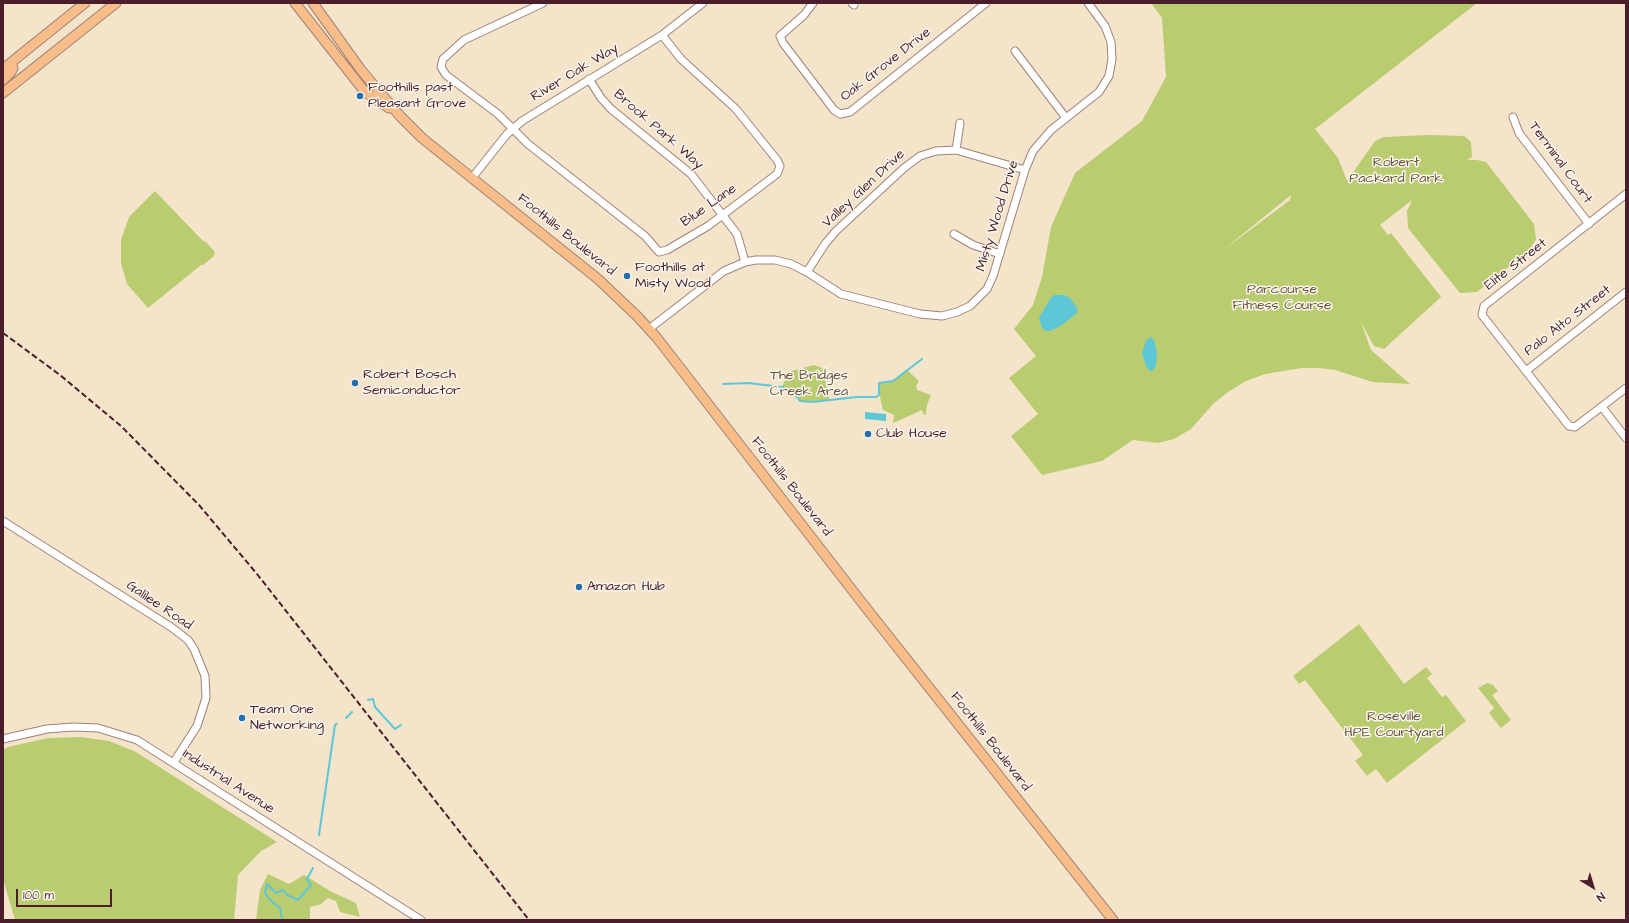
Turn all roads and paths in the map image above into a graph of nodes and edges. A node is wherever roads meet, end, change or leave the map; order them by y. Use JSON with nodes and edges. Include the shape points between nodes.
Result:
{"nodes":[{"id":1,"x":85,"y":3,"type":"edge"},
{"id":2,"x":116,"y":3,"type":"edge"},
{"id":3,"x":295,"y":3,"type":"edge"},
{"id":4,"x":313,"y":3,"type":"edge"},
{"id":5,"x":543,"y":3,"type":"edge"},
{"id":6,"x":703,"y":3,"type":"edge"},
{"id":7,"x":813,"y":3,"type":"edge"},
{"id":8,"x":986,"y":3,"type":"edge"},
{"id":9,"x":1088,"y":3,"type":"edge"},
{"id":10,"x":317,"y":30,"type":"junction"},
{"id":11,"x":662,"y":35,"type":"junction"},
{"id":12,"x":342,"y":41,"type":"junction"},
{"id":13,"x":331,"y":49,"type":"junction"},
{"id":14,"x":1016,"y":51,"type":"dead end"},
{"id":15,"x":11,"y":63,"type":"junction"},
{"id":16,"x":3,"y":70,"type":"edge"},
{"id":17,"x":361,"y":70,"type":"junction"},
{"id":18,"x":589,"y":79,"type":"junction"},
{"id":19,"x":3,"y":80,"type":"edge"},
{"id":20,"x":3,"y":93,"type":"edge"},
{"id":21,"x":400,"y":116,"type":"junction"},
{"id":22,"x":1513,"y":117,"type":"dead end"},
{"id":23,"x":1066,"y":118,"type":"junction"},
{"id":24,"x":960,"y":123,"type":"dead end"},
{"id":25,"x":512,"y":129,"type":"junction"},
{"id":26,"x":956,"y":150,"type":"junction"},
{"id":27,"x":1025,"y":170,"type":"junction"},
{"id":28,"x":472,"y":178,"type":"junction"},
{"id":29,"x":1626,"y":194,"type":"edge"},
{"id":30,"x":723,"y":215,"type":"junction"},
{"id":31,"x":1589,"y":224,"type":"junction"},
{"id":32,"x":954,"y":234,"type":"dead end"},
{"id":33,"x":1000,"y":254,"type":"junction"},
{"id":34,"x":745,"y":262,"type":"junction"},
{"id":35,"x":807,"y":272,"type":"junction"},
{"id":36,"x":1626,"y":292,"type":"edge"},
{"id":37,"x":649,"y":329,"type":"junction"},
{"id":38,"x":1526,"y":371,"type":"junction"},
{"id":39,"x":1626,"y":388,"type":"edge"},
{"id":40,"x":1602,"y":407,"type":"junction"},
{"id":41,"x":1626,"y":438,"type":"edge"},
{"id":42,"x":3,"y":521,"type":"edge"},
{"id":43,"x":3,"y":739,"type":"edge"},
{"id":44,"x":174,"y":762,"type":"junction"},
{"id":45,"x":421,"y":920,"type":"edge"},
{"id":46,"x":1112,"y":920,"type":"edge"}],
"edges":[{"from":1,"to":15,"type":"main road"},
{"from":2,"to":20,"type":"main road"},
{"from":3,"to":10,"type":"main road","name":"Foothills Boulevard"},
{"from":4,"to":12,"type":"main road","name":"Foothills Boulevard"},
{"from":5,"to":25,"type":"street","via":[[464,40],[443,59],[441,67],[446,75],[498,114]]},
{"from":6,"to":11,"type":"street","name":"River Oak Way"},
{"from":7,"to":8,"type":"street","name":"Oak Grove Drive","via":[[804,15],[780,36],[834,110],[840,114],[850,112]]},
{"from":9,"to":23,"type":"street","name":"Misty Wood Drive","via":[[1109,33],[1113,51],[1111,67],[1109,76],[1099,92]]},
{"from":10,"to":12,"type":"main road","via":[[332,41]]},
{"from":10,"to":13,"type":"main road","name":"Foothills Boulevard"},
{"from":11,"to":18,"type":"street","name":"River Oak Way"},
{"from":11,"to":30,"type":"street","name":"Blue Lane","via":[[681,59],[742,116],[780,166],[776,174]]},
{"from":12,"to":17,"type":"main road","name":"Foothills Boulevard"},
{"from":13,"to":17,"type":"main road","via":[[338,49]]},
{"from":13,"to":21,"type":"main road","name":"Foothills Boulevard","via":[[365,92]]},
{"from":14,"to":23,"type":"street"},
{"from":15,"to":16,"type":"main road"},
{"from":15,"to":19,"type":"main road","via":[[13,68]]},
{"from":17,"to":21,"type":"main road","name":"Foothills Boulevard"},
{"from":18,"to":25,"type":"street","name":"River Oak Way"},
{"from":18,"to":30,"type":"street","name":"Brook Park Way","via":[[611,109],[686,169]]},
{"from":21,"to":28,"type":"main road","name":"Foothills Boulevard","via":[[422,138]]},
{"from":22,"to":31,"type":"street","name":"Terminal Court","via":[[1519,133]]},
{"from":23,"to":27,"type":"street","name":"Misty Wood Drive","via":[[1039,143]]},
{"from":24,"to":26,"type":"street"},
{"from":25,"to":28,"type":"street","name":"River Oak Way"},
{"from":25,"to":30,"type":"street","name":"Blue Lane","via":[[645,236],[659,252],[667,250]]},
{"from":26,"to":27,"type":"street","name":"Valley Glen Drive"},
{"from":26,"to":35,"type":"street","name":"Valley Glen Drive","via":[[927,153],[904,168],[830,237]]},
{"from":27,"to":33,"type":"street","name":"Misty Wood Drive"},
{"from":28,"to":37,"type":"main road","name":"Foothills Boulevard","via":[[598,279]]},
{"from":29,"to":31,"type":"street","name":"Elite Street"},
{"from":30,"to":34,"type":"street","name":"Brook Park Way","via":[[737,234]]},
{"from":31,"to":38,"type":"street","name":"Elite Street","via":[[1484,306],[1482,316]]},
{"from":32,"to":33,"type":"street","via":[[973,245]]},
{"from":33,"to":35,"type":"street","name":"Misty Wood Drive","via":[[992,280],[982,296],[964,309],[942,316],[920,314],[841,294]]},
{"from":34,"to":35,"type":"street","name":"Misty Wood Drive","via":[[775,260]]},
{"from":34,"to":37,"type":"street","name":"Misty Wood Drive","via":[[724,271]]},
{"from":36,"to":38,"type":"street","name":"Palo Alto Street"},
{"from":37,"to":46,"type":"main road","name":"Foothills Boulevard"},
{"from":38,"to":40,"type":"street","name":"Elite Street","via":[[1569,426],[1575,427]]},
{"from":39,"to":40,"type":"street","name":"Elite Street"},
{"from":40,"to":41,"type":"street"},
{"from":42,"to":44,"type":"street","name":"Galilee Road","via":[[188,640],[205,676],[206,698],[197,726]]},
{"from":43,"to":44,"type":"street","name":"Industrial Avenue","via":[[47,729],[98,728],[137,740]]},
{"from":44,"to":45,"type":"street","name":"Industrial Avenue"}]}
